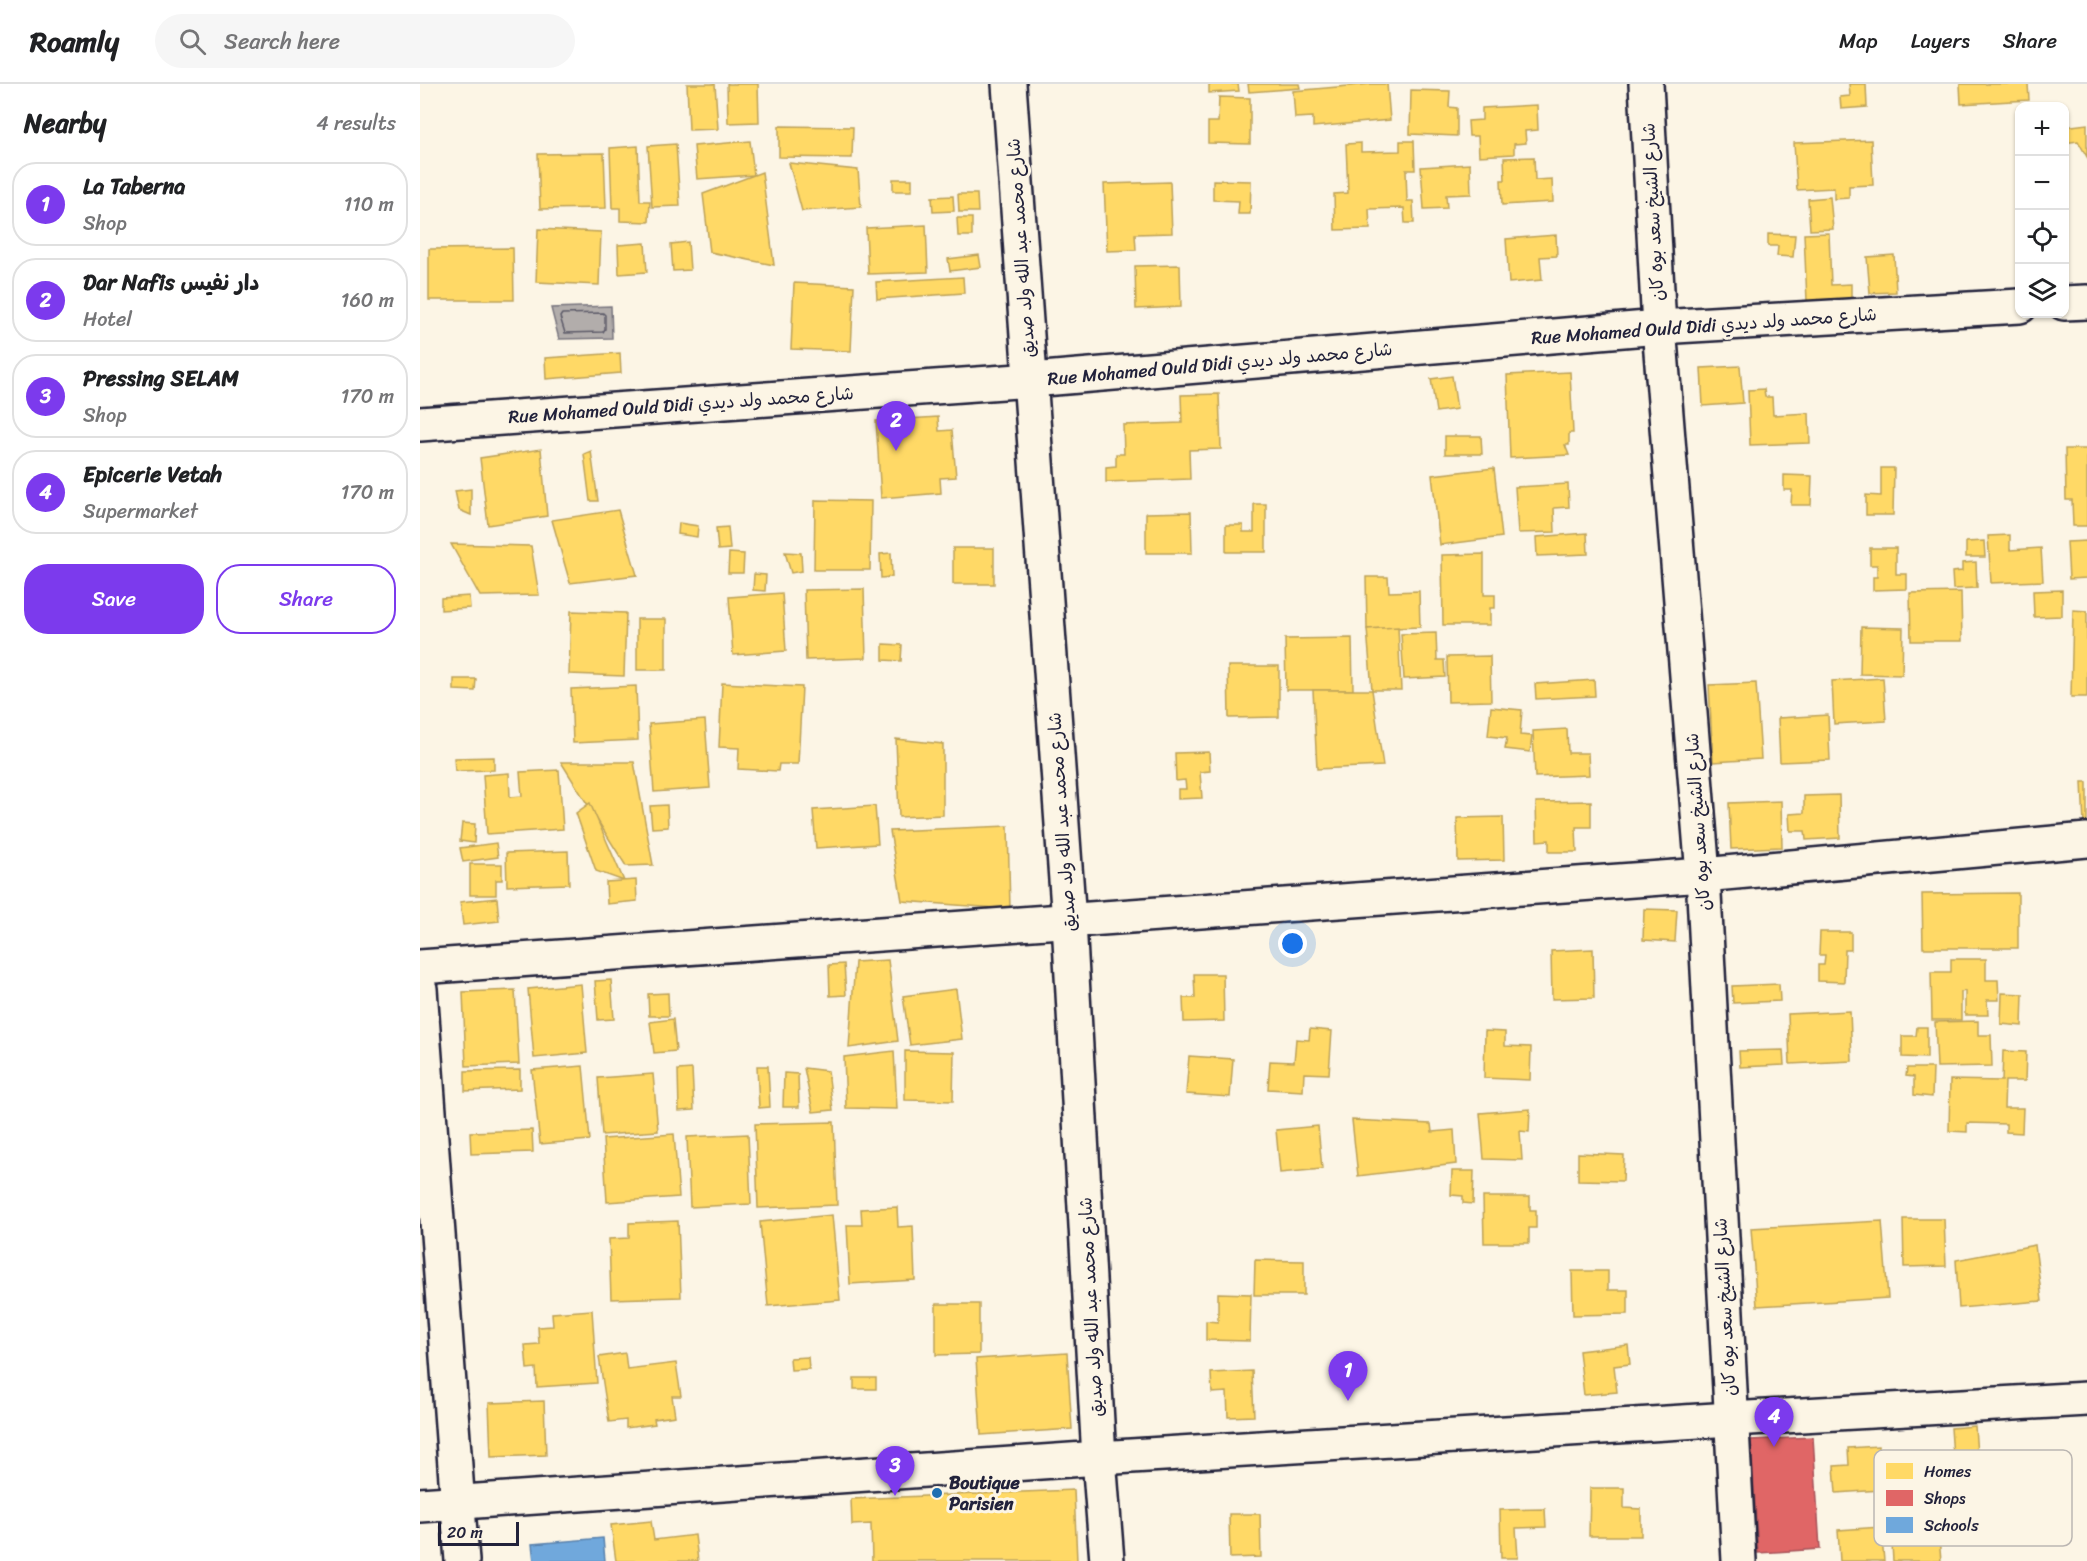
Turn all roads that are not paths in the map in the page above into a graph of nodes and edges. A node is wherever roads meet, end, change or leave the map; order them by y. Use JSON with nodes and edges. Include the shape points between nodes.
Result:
{"nodes":[{"id":1,"x":1009,"y":84,"type":"edge"},
{"id":2,"x":1647,"y":84,"type":"edge"},
{"id":3,"x":2087,"y":302,"type":"edge"},
{"id":4,"x":2069,"y":303,"type":"edge"},
{"id":5,"x":2015,"y":306,"type":"edge"},
{"id":6,"x":1659,"y":327,"type":"junction"},
{"id":7,"x":1031,"y":380,"type":"junction"},
{"id":8,"x":420,"y":424,"type":"edge"},
{"id":9,"x":2087,"y":840,"type":"edge"},
{"id":10,"x":1703,"y":874,"type":"junction"},
{"id":11,"x":1069,"y":922,"type":"junction"},
{"id":12,"x":420,"y":967,"type":"edge"},
{"id":13,"x":420,"y":989,"type":"edge"},
{"id":14,"x":2087,"y":1399,"type":"edge"},
{"id":15,"x":1731,"y":1419,"type":"junction"},
{"id":16,"x":1099,"y":1458,"type":"junction"},
{"id":17,"x":458,"y":1502,"type":"junction"},
{"id":18,"x":420,"y":1505,"type":"edge"},
{"id":19,"x":462,"y":1561,"type":"edge"},
{"id":20,"x":1107,"y":1561,"type":"edge"},
{"id":21,"x":1739,"y":1561,"type":"edge"}],
"edges":[{"from":1,"to":7,"type":"street","name":"شارع محمد عبد الله ولد صديق"},
{"from":2,"to":6,"type":"street","name":"شارع الشيخ سعد بوه كان"},
{"from":3,"to":4,"type":"street"},
{"from":5,"to":6,"type":"street","name":"Rue Mohamed Ould Didi شارع محمد ولد ديدي"},
{"from":6,"to":7,"type":"street","name":"Rue Mohamed Ould Didi شارع محمد ولد ديدي"},
{"from":6,"to":10,"type":"street","name":"شارع الشيخ سعد بوه كان"},
{"from":7,"to":8,"type":"street","name":"Rue Mohamed Ould Didi شارع محمد ولد ديدي"},
{"from":7,"to":11,"type":"street","name":"شارع محمد عبد الله ولد صديق"},
{"from":9,"to":10,"type":"street"},
{"from":10,"to":11,"type":"street"},
{"from":10,"to":15,"type":"street","name":"شارع الشيخ سعد بوه كان"},
{"from":11,"to":12,"type":"street"},
{"from":11,"to":16,"type":"street","name":"شارع محمد عبد الله ولد صديق"},
{"from":13,"to":17,"type":"street"},
{"from":14,"to":15,"type":"street"},
{"from":15,"to":16,"type":"street"},
{"from":15,"to":21,"type":"street","name":"شارع الشيخ سعد بوه كان"},
{"from":16,"to":17,"type":"street"},
{"from":16,"to":20,"type":"street","name":"شارع محمد عبد الله ولد صديق"},
{"from":17,"to":18,"type":"street"},
{"from":17,"to":19,"type":"street"}]}
